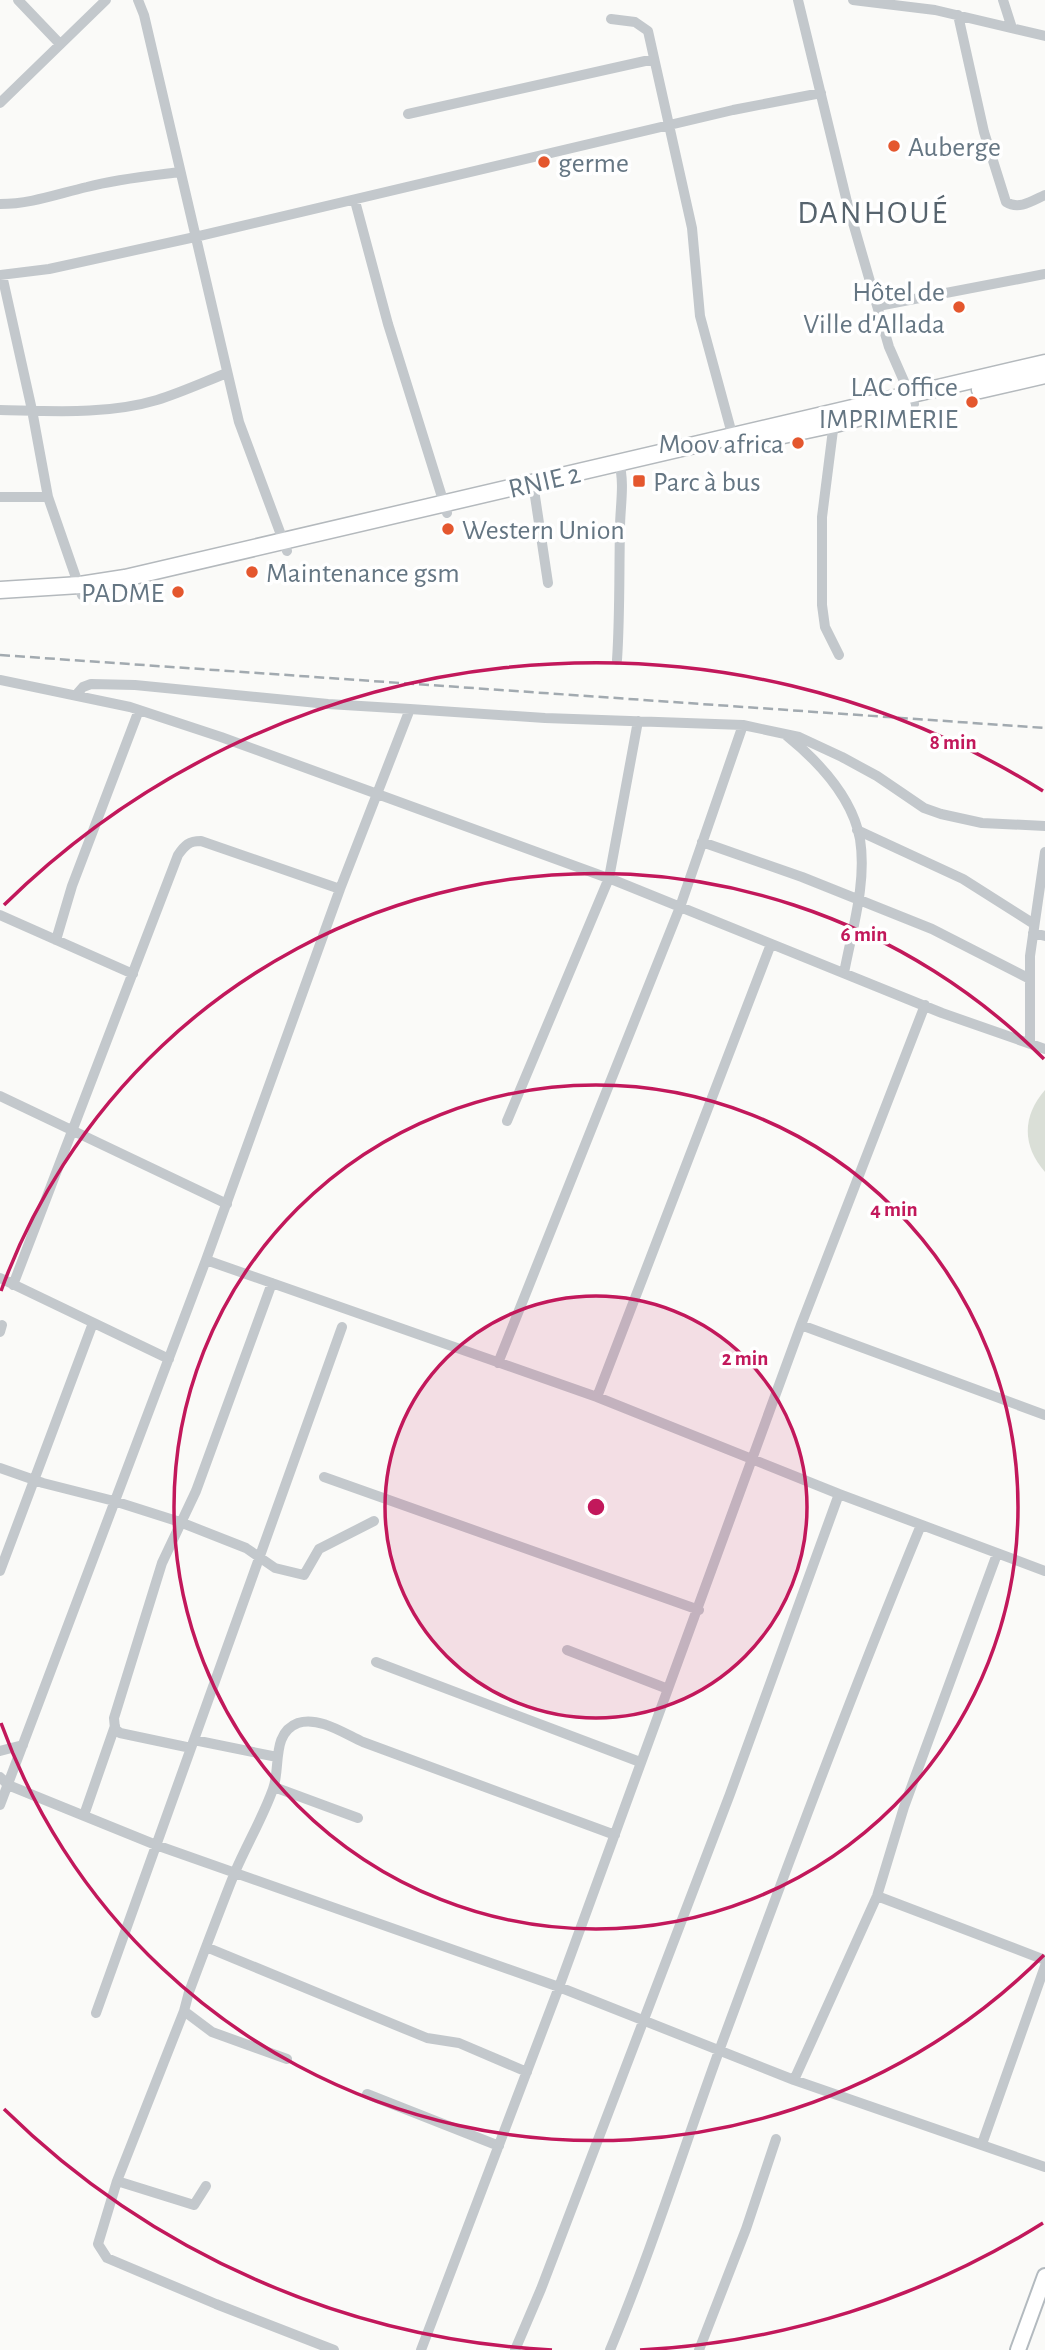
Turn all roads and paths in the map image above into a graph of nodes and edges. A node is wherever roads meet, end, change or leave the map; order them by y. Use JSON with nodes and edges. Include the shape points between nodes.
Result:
{"nodes":[{"id":1,"x":18,"y":0,"type":"edge"},
{"id":2,"x":106,"y":0,"type":"edge"},
{"id":3,"x":138,"y":0,"type":"edge"},
{"id":4,"x":797,"y":0,"type":"edge"},
{"id":5,"x":853,"y":0,"type":"edge"},
{"id":6,"x":1003,"y":0,"type":"edge"},
{"id":7,"x":958,"y":15,"type":"junction"},
{"id":8,"x":611,"y":19,"type":"dead end"},
{"id":9,"x":1012,"y":28,"type":"junction"},
{"id":10,"x":1045,"y":36,"type":"edge"},
{"id":11,"x":60,"y":44,"type":"junction"},
{"id":12,"x":654,"y":59,"type":"junction"},
{"id":13,"x":821,"y":93,"type":"junction"},
{"id":14,"x":0,"y":103,"type":"edge"},
{"id":15,"x":408,"y":114,"type":"dead end"},
{"id":16,"x":671,"y":126,"type":"junction"},
{"id":17,"x":180,"y":172,"type":"junction"},
{"id":18,"x":1045,"y":195,"type":"edge"},
{"id":19,"x":355,"y":201,"type":"junction"},
{"id":20,"x":0,"y":204,"type":"edge"},
{"id":21,"x":195,"y":237,"type":"junction"},
{"id":22,"x":1045,"y":274,"type":"edge"},
{"id":23,"x":1,"y":275,"type":"edge"},
{"id":24,"x":878,"y":306,"type":"junction"},
{"id":25,"x":1045,"y":363,"type":"edge"},
{"id":26,"x":227,"y":373,"type":"junction"},
{"id":27,"x":1045,"y":375,"type":"edge"},
{"id":28,"x":978,"y":385,"type":"junction"},
{"id":29,"x":912,"y":399,"type":"junction"},
{"id":30,"x":0,"y":410,"type":"edge"},
{"id":31,"x":32,"y":410,"type":"junction"},
{"id":32,"x":833,"y":418,"type":"junction"},
{"id":33,"x":733,"y":440,"type":"junction"},
{"id":34,"x":621,"y":467,"type":"junction"},
{"id":35,"x":534,"y":488,"type":"junction"},
{"id":36,"x":0,"y":497,"type":"edge"},
{"id":37,"x":48,"y":497,"type":"junction"},
{"id":38,"x":446,"y":508,"type":"junction"},
{"id":39,"x":285,"y":546,"type":"junction"},
{"id":40,"x":548,"y":583,"type":"dead end"},
{"id":41,"x":0,"y":590,"type":"edge"},
{"id":42,"x":81,"y":590,"type":"junction"},
{"id":43,"x":0,"y":599,"type":"edge"},
{"id":44,"x":839,"y":655,"type":"dead end"},
{"id":45,"x":617,"y":660,"type":"dead end"},
{"id":46,"x":0,"y":680,"type":"edge"},
{"id":47,"x":76,"y":695,"type":"junction"},
{"id":48,"x":410,"y":709,"type":"junction"},
{"id":49,"x":139,"y":710,"type":"junction"},
{"id":50,"x":638,"y":721,"type":"junction"},
{"id":51,"x":743,"y":724,"type":"junction"},
{"id":52,"x":782,"y":732,"type":"junction"},
{"id":53,"x":378,"y":793,"type":"junction"},
{"id":54,"x":1045,"y":826,"type":"edge"},
{"id":55,"x":857,"y":830,"type":"junction"},
{"id":56,"x":702,"y":842,"type":"junction"},
{"id":57,"x":1045,"y":852,"type":"edge"},
{"id":58,"x":609,"y":878,"type":"junction"},
{"id":59,"x":340,"y":889,"type":"junction"},
{"id":60,"x":859,"y":900,"type":"junction"},
{"id":61,"x":680,"y":907,"type":"junction"},
{"id":62,"x":0,"y":915,"type":"edge"},
{"id":63,"x":1034,"y":929,"type":"junction"},
{"id":64,"x":1045,"y":936,"type":"edge"},
{"id":65,"x":56,"y":940,"type":"junction"},
{"id":66,"x":771,"y":944,"type":"junction"},
{"id":67,"x":844,"y":973,"type":"junction"},
{"id":68,"x":133,"y":974,"type":"junction"},
{"id":69,"x":1028,"y":978,"type":"junction"},
{"id":70,"x":925,"y":1005,"type":"junction"},
{"id":71,"x":1030,"y":1044,"type":"junction"},
{"id":72,"x":1045,"y":1049,"type":"edge"},
{"id":73,"x":0,"y":1096,"type":"edge"},
{"id":74,"x":507,"y":1121,"type":"dead end"},
{"id":75,"x":72,"y":1131,"type":"junction"},
{"id":76,"x":227,"y":1204,"type":"junction"},
{"id":77,"x":206,"y":1260,"type":"junction"},
{"id":78,"x":0,"y":1278,"type":"edge"},
{"id":79,"x":272,"y":1283,"type":"junction"},
{"id":80,"x":13,"y":1284,"type":"junction"},
{"id":81,"x":93,"y":1323,"type":"junction"},
{"id":82,"x":801,"y":1325,"type":"junction"},
{"id":83,"x":342,"y":1327,"type":"dead end"},
{"id":84,"x":169,"y":1359,"type":"junction"},
{"id":85,"x":498,"y":1363,"type":"junction"},
{"id":86,"x":597,"y":1397,"type":"junction"},
{"id":87,"x":1045,"y":1415,"type":"edge"},
{"id":88,"x":753,"y":1459,"type":"junction"},
{"id":89,"x":0,"y":1468,"type":"edge"},
{"id":90,"x":324,"y":1477,"type":"dead end"},
{"id":91,"x":34,"y":1480,"type":"junction"},
{"id":92,"x":839,"y":1494,"type":"junction"},
{"id":93,"x":114,"y":1501,"type":"junction"},
{"id":94,"x":374,"y":1521,"type":"dead end"},
{"id":95,"x":180,"y":1522,"type":"junction"},
{"id":96,"x":920,"y":1525,"type":"junction"},
{"id":97,"x":997,"y":1553,"type":"junction"},
{"id":98,"x":259,"y":1558,"type":"junction"},
{"id":99,"x":0,"y":1571,"type":"edge"},
{"id":100,"x":1045,"y":1571,"type":"edge"},
{"id":101,"x":699,"y":1610,"type":"junction"},
{"id":102,"x":567,"y":1650,"type":"dead end"},
{"id":103,"x":376,"y":1662,"type":"dead end"},
{"id":104,"x":668,"y":1689,"type":"junction"},
{"id":105,"x":115,"y":1726,"type":"junction"},
{"id":106,"x":193,"y":1744,"type":"junction"},
{"id":107,"x":23,"y":1745,"type":"junction"},
{"id":108,"x":0,"y":1751,"type":"edge"},
{"id":109,"x":277,"y":1757,"type":"junction"},
{"id":110,"x":640,"y":1762,"type":"junction"},
{"id":111,"x":4,"y":1781,"type":"edge"},
{"id":112,"x":274,"y":1787,"type":"junction"},
{"id":113,"x":0,"y":1805,"type":"edge"},
{"id":114,"x":84,"y":1815,"type":"junction"},
{"id":115,"x":358,"y":1818,"type":"dead end"},
{"id":116,"x":615,"y":1835,"type":"junction"},
{"id":117,"x":156,"y":1845,"type":"junction"},
{"id":118,"x":235,"y":1873,"type":"junction"},
{"id":119,"x":877,"y":1896,"type":"junction"},
{"id":120,"x":206,"y":1947,"type":"junction"},
{"id":121,"x":1045,"y":1960,"type":"edge"},
{"id":122,"x":1045,"y":1966,"type":"edge"},
{"id":123,"x":559,"y":1987,"type":"junction"},
{"id":124,"x":184,"y":2011,"type":"junction"},
{"id":125,"x":96,"y":2013,"type":"dead end"},
{"id":126,"x":642,"y":2022,"type":"junction"},
{"id":127,"x":719,"y":2052,"type":"junction"},
{"id":128,"x":287,"y":2059,"type":"dead end"},
{"id":129,"x":527,"y":2072,"type":"junction"},
{"id":130,"x":794,"y":2080,"type":"junction"},
{"id":131,"x":367,"y":2094,"type":"dead end"},
{"id":132,"x":776,"y":2139,"type":"dead end"},
{"id":133,"x":982,"y":2144,"type":"junction"},
{"id":134,"x":499,"y":2146,"type":"junction"},
{"id":135,"x":1045,"y":2167,"type":"edge"},
{"id":136,"x":117,"y":2181,"type":"junction"},
{"id":137,"x":206,"y":2186,"type":"dead end"},
{"id":138,"x":1045,"y":2276,"type":"edge"},
{"id":139,"x":334,"y":2350,"type":"edge"},
{"id":140,"x":421,"y":2350,"type":"edge"},
{"id":141,"x":515,"y":2350,"type":"edge"},
{"id":142,"x":610,"y":2350,"type":"edge"},
{"id":143,"x":699,"y":2350,"type":"edge"},
{"id":144,"x":1018,"y":2350,"type":"edge"}],
"edges":[{"from":1,"to":11,"type":"street"},
{"from":2,"to":11,"type":"street"},
{"from":3,"to":17,"type":"street"},
{"from":4,"to":13,"type":"street"},
{"from":5,"to":7,"type":"street"},
{"from":6,"to":9,"type":"street"},
{"from":7,"to":9,"type":"street"},
{"from":7,"to":18,"type":"street","via":[[984,132],[1006,202],[1019,206]]},
{"from":8,"to":12,"type":"street","via":[[643,26]]},
{"from":9,"to":10,"type":"street"},
{"from":11,"to":14,"type":"street"},
{"from":12,"to":15,"type":"street"},
{"from":12,"to":16,"type":"street"},
{"from":13,"to":16,"type":"street"},
{"from":13,"to":24,"type":"street"},
{"from":16,"to":19,"type":"street"},
{"from":16,"to":33,"type":"street","via":[[692,228],[700,316]]},
{"from":17,"to":20,"type":"street","via":[[122,179],[20,204]]},
{"from":17,"to":21,"type":"street"},
{"from":19,"to":21,"type":"street"},
{"from":19,"to":38,"type":"street"},
{"from":21,"to":23,"type":"street"},
{"from":21,"to":26,"type":"street"},
{"from":22,"to":24,"type":"street"},
{"from":23,"to":31,"type":"street"},
{"from":24,"to":29,"type":"street","via":[[889,347]]},
{"from":25,"to":28,"type":"highway","name":"RNIE 2","number":"RNIE 2"},
{"from":26,"to":31,"type":"street","via":[[124,407]]},
{"from":26,"to":39,"type":"street","via":[[239,422]]},
{"from":27,"to":28,"type":"highway","name":"RNIE 2","number":"RNIE 2"},
{"from":28,"to":29,"type":"highway","name":"RNIE 2","number":"RNIE 2"},
{"from":29,"to":32,"type":"highway","name":"RNIE 2","number":"RNIE 2"},
{"from":30,"to":31,"type":"street"},
{"from":31,"to":37,"type":"street"},
{"from":32,"to":33,"type":"highway","name":"RNIE 2","number":"RNIE 2"},
{"from":32,"to":44,"type":"street","via":[[822,517],[822,606],[825,627]]},
{"from":33,"to":34,"type":"highway","name":"RNIE 2","number":"RNIE 2"},
{"from":34,"to":35,"type":"highway","name":"RNIE 2","number":"RNIE 2"},
{"from":34,"to":45,"type":"street"},
{"from":35,"to":38,"type":"highway","name":"RNIE 2","number":"RNIE 2"},
{"from":35,"to":40,"type":"street"},
{"from":36,"to":37,"type":"street"},
{"from":37,"to":42,"type":"street"},
{"from":38,"to":39,"type":"highway","name":"RNIE 2","number":"RNIE 2"},
{"from":39,"to":42,"type":"highway","name":"RNIE 2","number":"RNIE 2"},
{"from":41,"to":42,"type":"highway","name":"RNIE 2","number":"RNIE 2"},
{"from":42,"to":43,"type":"highway","name":"RNIE 2","number":"RNIE 2"},
{"from":46,"to":47,"type":"street"},
{"from":47,"to":48,"type":"street","via":[[91,684],[135,685]]},
{"from":47,"to":49,"type":"street"},
{"from":48,"to":50,"type":"street"},
{"from":48,"to":53,"type":"street"},
{"from":49,"to":53,"type":"street"},
{"from":49,"to":65,"type":"street"},
{"from":50,"to":51,"type":"street"},
{"from":50,"to":58,"type":"street"},
{"from":51,"to":52,"type":"street"},
{"from":51,"to":56,"type":"street"},
{"from":52,"to":54,"type":"street","via":[[842,757],[941,814],[982,823]]},
{"from":52,"to":55,"type":"street","via":[[817,761]]},
{"from":53,"to":58,"type":"street"},
{"from":53,"to":59,"type":"street"},
{"from":55,"to":60,"type":"street"},
{"from":55,"to":63,"type":"street","via":[[963,879]]},
{"from":56,"to":60,"type":"street"},
{"from":56,"to":61,"type":"street"},
{"from":57,"to":63,"type":"street"},
{"from":58,"to":61,"type":"street"},
{"from":58,"to":74,"type":"street"},
{"from":59,"to":68,"type":"street","via":[[192,841],[178,855]]},
{"from":59,"to":76,"type":"street"},
{"from":60,"to":67,"type":"street"},
{"from":60,"to":69,"type":"street","via":[[932,929]]},
{"from":61,"to":66,"type":"street"},
{"from":61,"to":85,"type":"street"},
{"from":62,"to":65,"type":"street"},
{"from":63,"to":64,"type":"street"},
{"from":63,"to":69,"type":"street"},
{"from":65,"to":68,"type":"street"},
{"from":66,"to":67,"type":"street"},
{"from":66,"to":86,"type":"street"},
{"from":67,"to":70,"type":"street"},
{"from":68,"to":75,"type":"street"},
{"from":69,"to":71,"type":"street"},
{"from":70,"to":71,"type":"street"},
{"from":70,"to":82,"type":"street"},
{"from":71,"to":72,"type":"street"},
{"from":73,"to":75,"type":"street"},
{"from":75,"to":76,"type":"street"},
{"from":75,"to":80,"type":"street"},
{"from":76,"to":77,"type":"street"},
{"from":77,"to":79,"type":"street"},
{"from":77,"to":84,"type":"street"},
{"from":78,"to":80,"type":"street"},
{"from":79,"to":85,"type":"street"},
{"from":79,"to":95,"type":"street"},
{"from":80,"to":81,"type":"street"},
{"from":81,"to":84,"type":"street"},
{"from":81,"to":91,"type":"street"},
{"from":82,"to":87,"type":"street"},
{"from":82,"to":88,"type":"street"},
{"from":83,"to":98,"type":"street"},
{"from":84,"to":93,"type":"street"},
{"from":85,"to":86,"type":"street"},
{"from":86,"to":88,"type":"street"},
{"from":88,"to":92,"type":"street"},
{"from":88,"to":101,"type":"street"},
{"from":89,"to":91,"type":"street"},
{"from":90,"to":101,"type":"street"},
{"from":91,"to":93,"type":"street"},
{"from":91,"to":99,"type":"street"},
{"from":92,"to":96,"type":"street"},
{"from":92,"to":126,"type":"street"},
{"from":93,"to":95,"type":"street"},
{"from":93,"to":107,"type":"street"},
{"from":94,"to":98,"type":"street","via":[[319,1549],[304,1575],[275,1568]]},
{"from":95,"to":98,"type":"street","via":[[246,1548]]},
{"from":95,"to":105,"type":"street","via":[[162,1563]]},
{"from":96,"to":97,"type":"street"},
{"from":96,"to":127,"type":"street"},
{"from":97,"to":100,"type":"street"},
{"from":97,"to":119,"type":"street","via":[[904,1807]]},
{"from":98,"to":106,"type":"street"},
{"from":101,"to":104,"type":"street"},
{"from":102,"to":104,"type":"street"},
{"from":103,"to":110,"type":"street"},
{"from":104,"to":110,"type":"street"},
{"from":105,"to":106,"type":"street","via":[[120,1733]]},
{"from":105,"to":114,"type":"street"},
{"from":106,"to":109,"type":"street"},
{"from":106,"to":117,"type":"street"},
{"from":107,"to":108,"type":"street"},
{"from":107,"to":111,"type":"street"},
{"from":109,"to":112,"type":"street"},
{"from":109,"to":116,"type":"street","via":[[283,1734],[296,1723],[316,1722]]},
{"from":110,"to":116,"type":"street"},
{"from":111,"to":113,"type":"street"},
{"from":111,"to":114,"type":"street"},
{"from":112,"to":115,"type":"street"},
{"from":112,"to":118,"type":"street"},
{"from":114,"to":117,"type":"street"},
{"from":116,"to":123,"type":"street"},
{"from":117,"to":118,"type":"street"},
{"from":117,"to":125,"type":"street"},
{"from":118,"to":120,"type":"street"},
{"from":118,"to":123,"type":"street"},
{"from":119,"to":121,"type":"street"},
{"from":119,"to":130,"type":"street"},
{"from":120,"to":124,"type":"street"},
{"from":120,"to":129,"type":"street","via":[[427,2038],[458,2043]]},
{"from":122,"to":133,"type":"street"},
{"from":123,"to":126,"type":"street"},
{"from":123,"to":129,"type":"street"},
{"from":124,"to":128,"type":"street","via":[[212,2032]]},
{"from":124,"to":136,"type":"street"},
{"from":126,"to":127,"type":"street"},
{"from":126,"to":141,"type":"street"},
{"from":127,"to":130,"type":"street"},
{"from":127,"to":142,"type":"street"},
{"from":129,"to":134,"type":"street"},
{"from":130,"to":133,"type":"street"},
{"from":131,"to":134,"type":"street"},
{"from":132,"to":143,"type":"street"},
{"from":133,"to":135,"type":"street"},
{"from":134,"to":140,"type":"street"},
{"from":136,"to":137,"type":"street","via":[[194,2205]]},
{"from":136,"to":139,"type":"street","via":[[98,2244],[107,2258]]},
{"from":138,"to":144,"type":"main road"}]}
